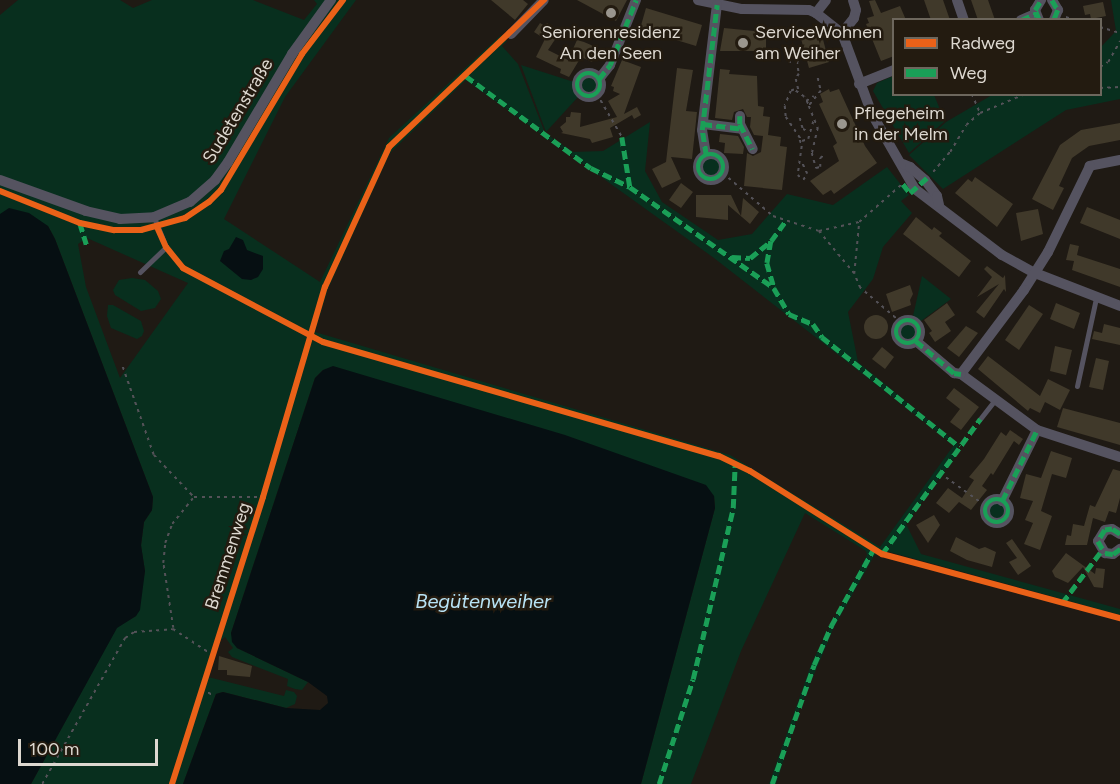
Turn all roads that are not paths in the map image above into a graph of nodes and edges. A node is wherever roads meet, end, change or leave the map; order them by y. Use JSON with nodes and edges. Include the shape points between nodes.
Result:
{"nodes":[{"id":1,"x":331,"y":0,"type":"edge"},
{"id":2,"x":636,"y":0,"type":"edge"},
{"id":3,"x":698,"y":0,"type":"edge"},
{"id":4,"x":826,"y":0,"type":"edge"},
{"id":5,"x":853,"y":0,"type":"edge"},
{"id":6,"x":957,"y":0,"type":"edge"},
{"id":7,"x":1041,"y":0,"type":"edge"},
{"id":8,"x":1052,"y":0,"type":"edge"},
{"id":9,"x":539,"y":2,"type":"edge"},
{"id":10,"x":717,"y":5,"type":"junction"},
{"id":11,"x":772,"y":5,"type":"edge"},
{"id":12,"x":816,"y":13,"type":"junction"},
{"id":13,"x":1037,"y":16,"type":"edge"},
{"id":14,"x":963,"y":18,"type":"edge"},
{"id":15,"x":1055,"y":18,"type":"edge"},
{"id":16,"x":842,"y":33,"type":"junction"},
{"id":17,"x":511,"y":34,"type":"road end"},
{"id":18,"x":892,"y":71,"type":"edge"},
{"id":19,"x":599,"y":79,"type":"junction"},
{"id":20,"x":859,"y":84,"type":"junction"},
{"id":21,"x":740,"y":116,"type":"dead end"},
{"id":22,"x":703,"y":124,"type":"junction"},
{"id":23,"x":742,"y":129,"type":"junction"},
{"id":24,"x":753,"y":149,"type":"dead end"},
{"id":25,"x":706,"y":155,"type":"junction"},
{"id":26,"x":1120,"y":160,"type":"edge"},
{"id":27,"x":0,"y":180,"type":"edge"},
{"id":28,"x":154,"y":217,"type":"junction"},
{"id":29,"x":140,"y":272,"type":"dead end"},
{"id":30,"x":1035,"y":273,"type":"junction"},
{"id":31,"x":1096,"y":298,"type":"junction"},
{"id":32,"x":1120,"y":306,"type":"edge"},
{"id":33,"x":916,"y":341,"type":"junction"},
{"id":34,"x":961,"y":374,"type":"junction"},
{"id":35,"x":1077,"y":386,"type":"dead end"},
{"id":36,"x":995,"y":400,"type":"junction"},
{"id":37,"x":980,"y":419,"type":"dead end"},
{"id":38,"x":1037,"y":430,"type":"junction"},
{"id":39,"x":1120,"y":457,"type":"edge"},
{"id":40,"x":1002,"y":501,"type":"junction"},
{"id":41,"x":1120,"y":532,"type":"edge"},
{"id":42,"x":1120,"y":549,"type":"edge"}],
"edges":[{"from":1,"to":28,"type":"street","name":"Sudetenstraße","via":[[292,54],[215,180],[190,202]]},
{"from":2,"to":19,"type":"street","via":[[610,65]]},
{"from":3,"to":10,"type":"street"},
{"from":4,"to":12,"type":"street"},
{"from":5,"to":16,"type":"street","via":[[854,18]]},
{"from":6,"to":14,"type":"street"},
{"from":7,"to":13,"type":"street","via":[[1035,6]]},
{"from":8,"to":15,"type":"street","via":[[1058,10]]},
{"from":9,"to":17,"type":"street"},
{"from":10,"to":11,"type":"street"},
{"from":10,"to":22,"type":"street"},
{"from":11,"to":12,"type":"street"},
{"from":12,"to":16,"type":"street"},
{"from":16,"to":20,"type":"street"},
{"from":18,"to":20,"type":"street"},
{"from":19,"to":19,"type":"street","via":[[597,94],[583,96],[578,90],[578,82],[585,74]]},
{"from":20,"to":30,"type":"street","via":[[872,114],[903,164],[903,173],[915,189],[984,243]]},
{"from":21,"to":23,"type":"street"},
{"from":22,"to":23,"type":"street"},
{"from":22,"to":25,"type":"street"},
{"from":23,"to":24,"type":"street"},
{"from":25,"to":25,"type":"street","via":[[698,165],[702,177],[714,180],[723,173],[722,159]]},
{"from":26,"to":30,"type":"street","via":[[1090,166]]},
{"from":27,"to":28,"type":"street","name":"Sudetenstraße","via":[[107,217]]},
{"from":28,"to":29,"type":"lane","via":[[166,247]]},
{"from":30,"to":31,"type":"street"},
{"from":30,"to":34,"type":"street"},
{"from":31,"to":32,"type":"street"},
{"from":31,"to":35,"type":"lane"},
{"from":33,"to":33,"type":"street","via":[[908,343],[898,338],[901,323],[907,320],[917,324],[920,334]]},
{"from":33,"to":34,"type":"street","via":[[954,373]]},
{"from":34,"to":36,"type":"street"},
{"from":36,"to":37,"type":"lane"},
{"from":36,"to":38,"type":"street"},
{"from":38,"to":39,"type":"street"},
{"from":38,"to":40,"type":"street"},
{"from":40,"to":40,"type":"street","via":[[1008,510],[1006,518],[1000,523],[988,520],[986,506],[992,500]]},
{"from":41,"to":42,"type":"street","via":[[1105,530],[1098,544],[1109,554]]}]}
